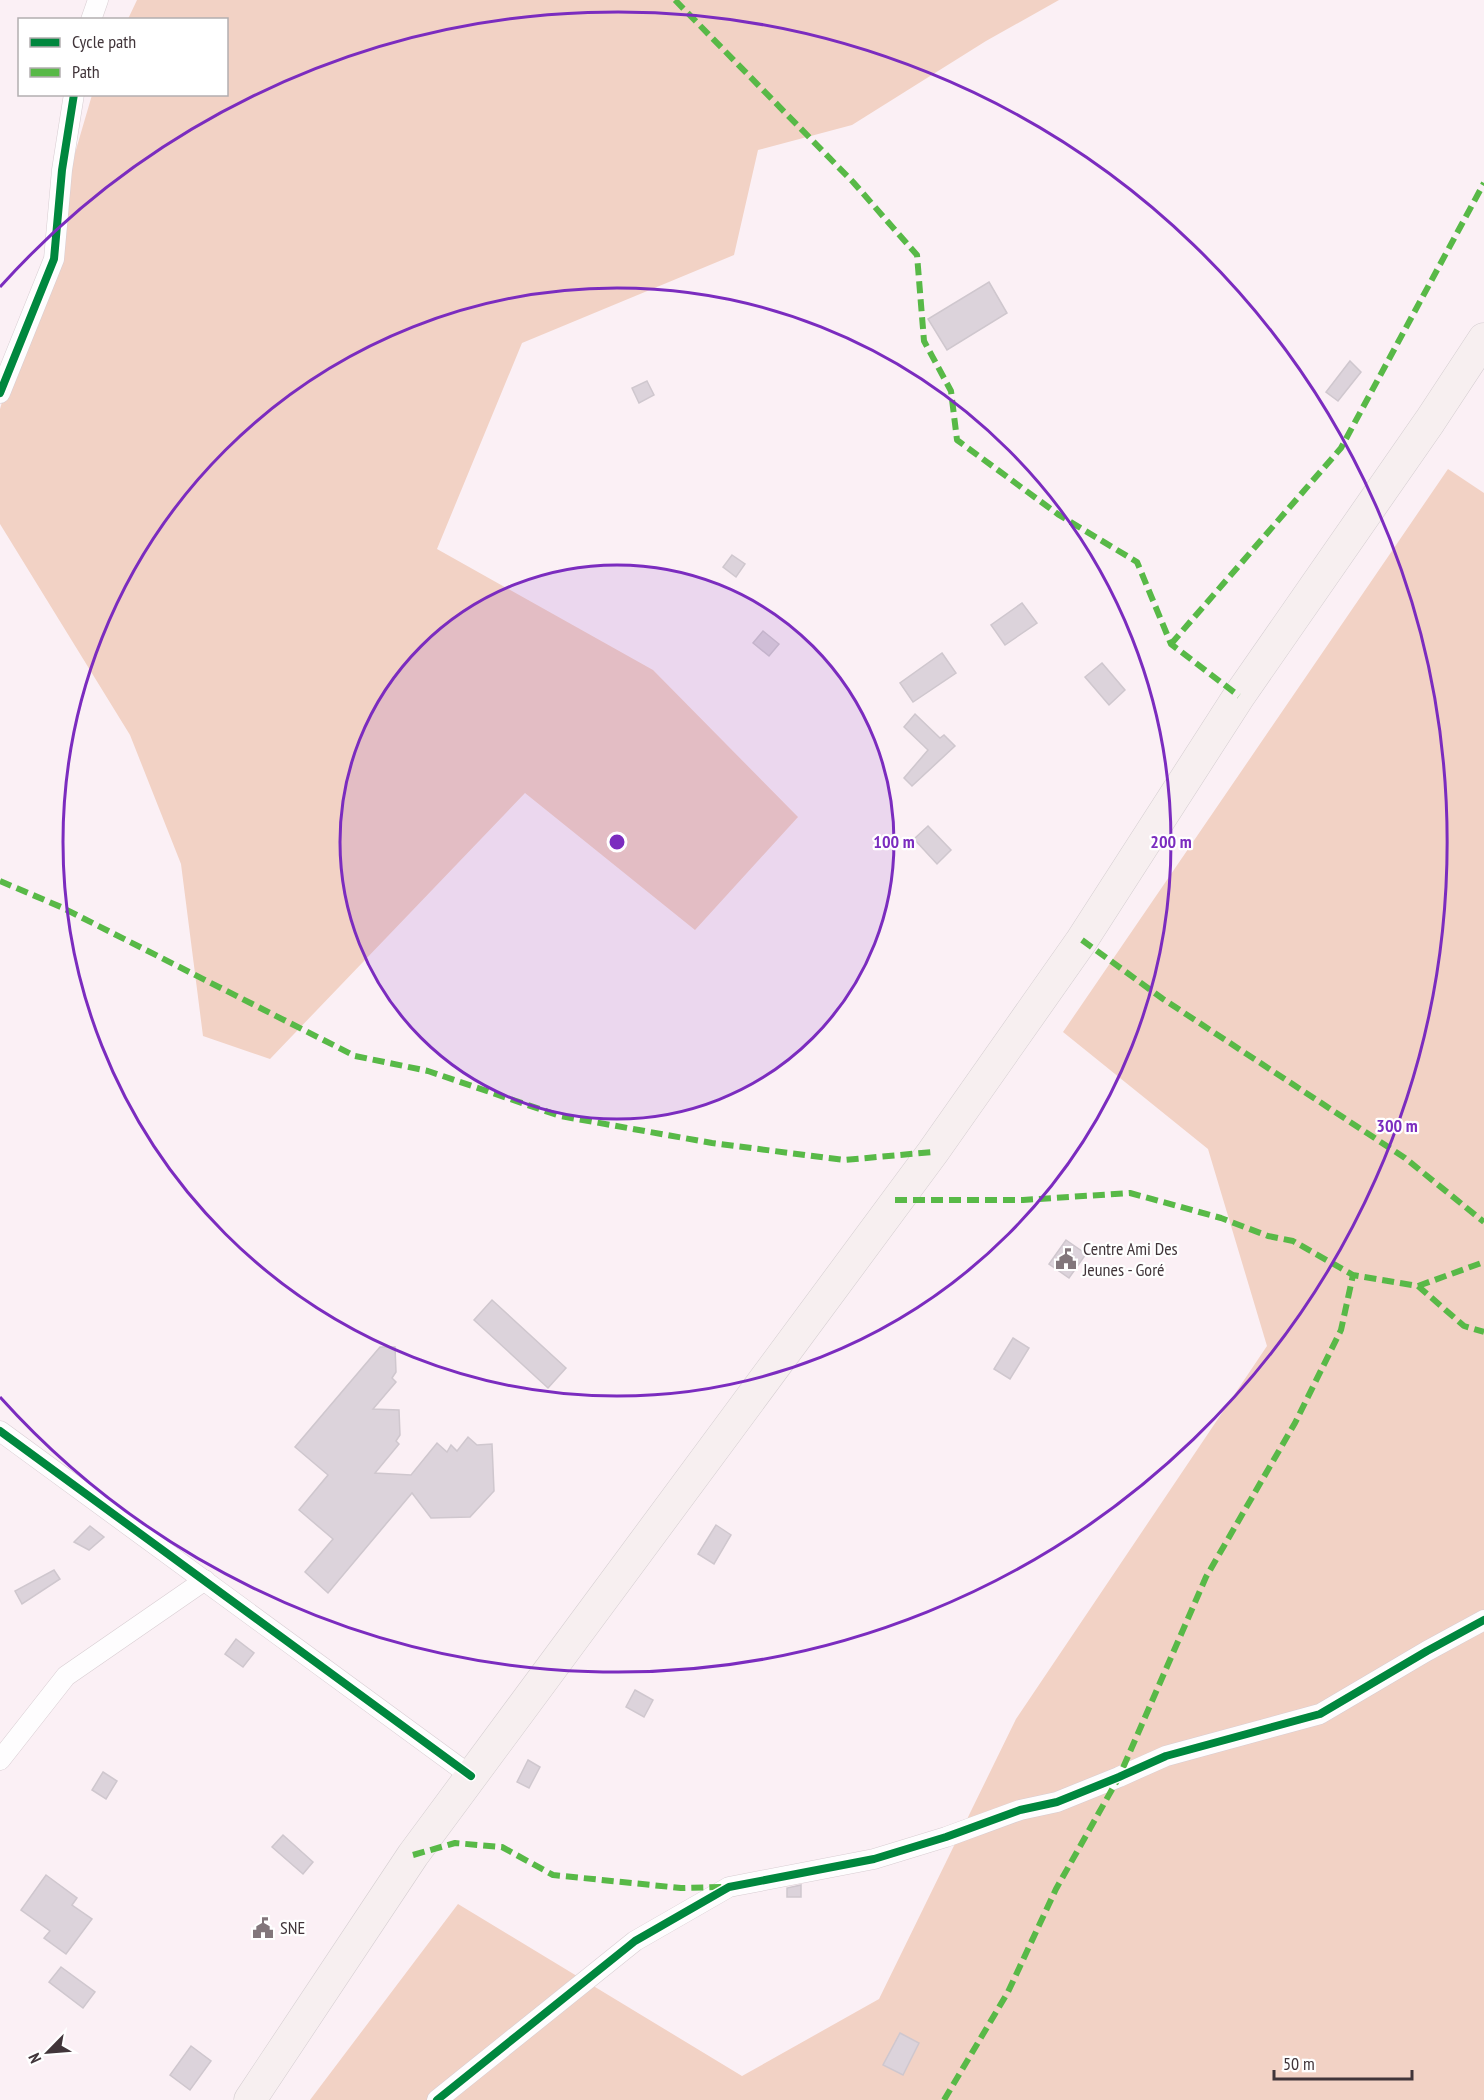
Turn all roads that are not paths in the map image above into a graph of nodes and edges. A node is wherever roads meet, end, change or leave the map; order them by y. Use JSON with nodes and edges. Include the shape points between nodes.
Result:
{"nodes":[{"id":1,"x":98,"y":0,"type":"edge"},
{"id":2,"x":92,"y":18,"type":"edge"},
{"id":3,"x":74,"y":96,"type":"edge"},
{"id":4,"x":1484,"y":339,"type":"edge"},
{"id":5,"x":0,"y":393,"type":"edge"},
{"id":6,"x":0,"y":1431,"type":"edge"},
{"id":7,"x":206,"y":1580,"type":"junction"},
{"id":8,"x":1484,"y":1620,"type":"edge"},
{"id":9,"x":0,"y":1760,"type":"edge"},
{"id":10,"x":471,"y":1776,"type":"junction"},
{"id":11,"x":250,"y":2100,"type":"edge"},
{"id":12,"x":437,"y":2100,"type":"edge"}],
"edges":[{"from":1,"to":2,"type":"street"},
{"from":3,"to":5,"type":"street","via":[[54,259]]},
{"from":4,"to":10,"type":"main road","via":[[1239,696],[1082,940],[967,1104]]},
{"from":6,"to":7,"type":"street"},
{"from":7,"to":9,"type":"street","via":[[66,1676]]},
{"from":7,"to":10,"type":"street"},
{"from":8,"to":12,"type":"street","via":[[1320,1714],[1166,1756],[1057,1802],[1020,1810],[874,1859],[729,1887],[635,1941]]},
{"from":10,"to":11,"type":"main road","via":[[413,1855]]}]}
